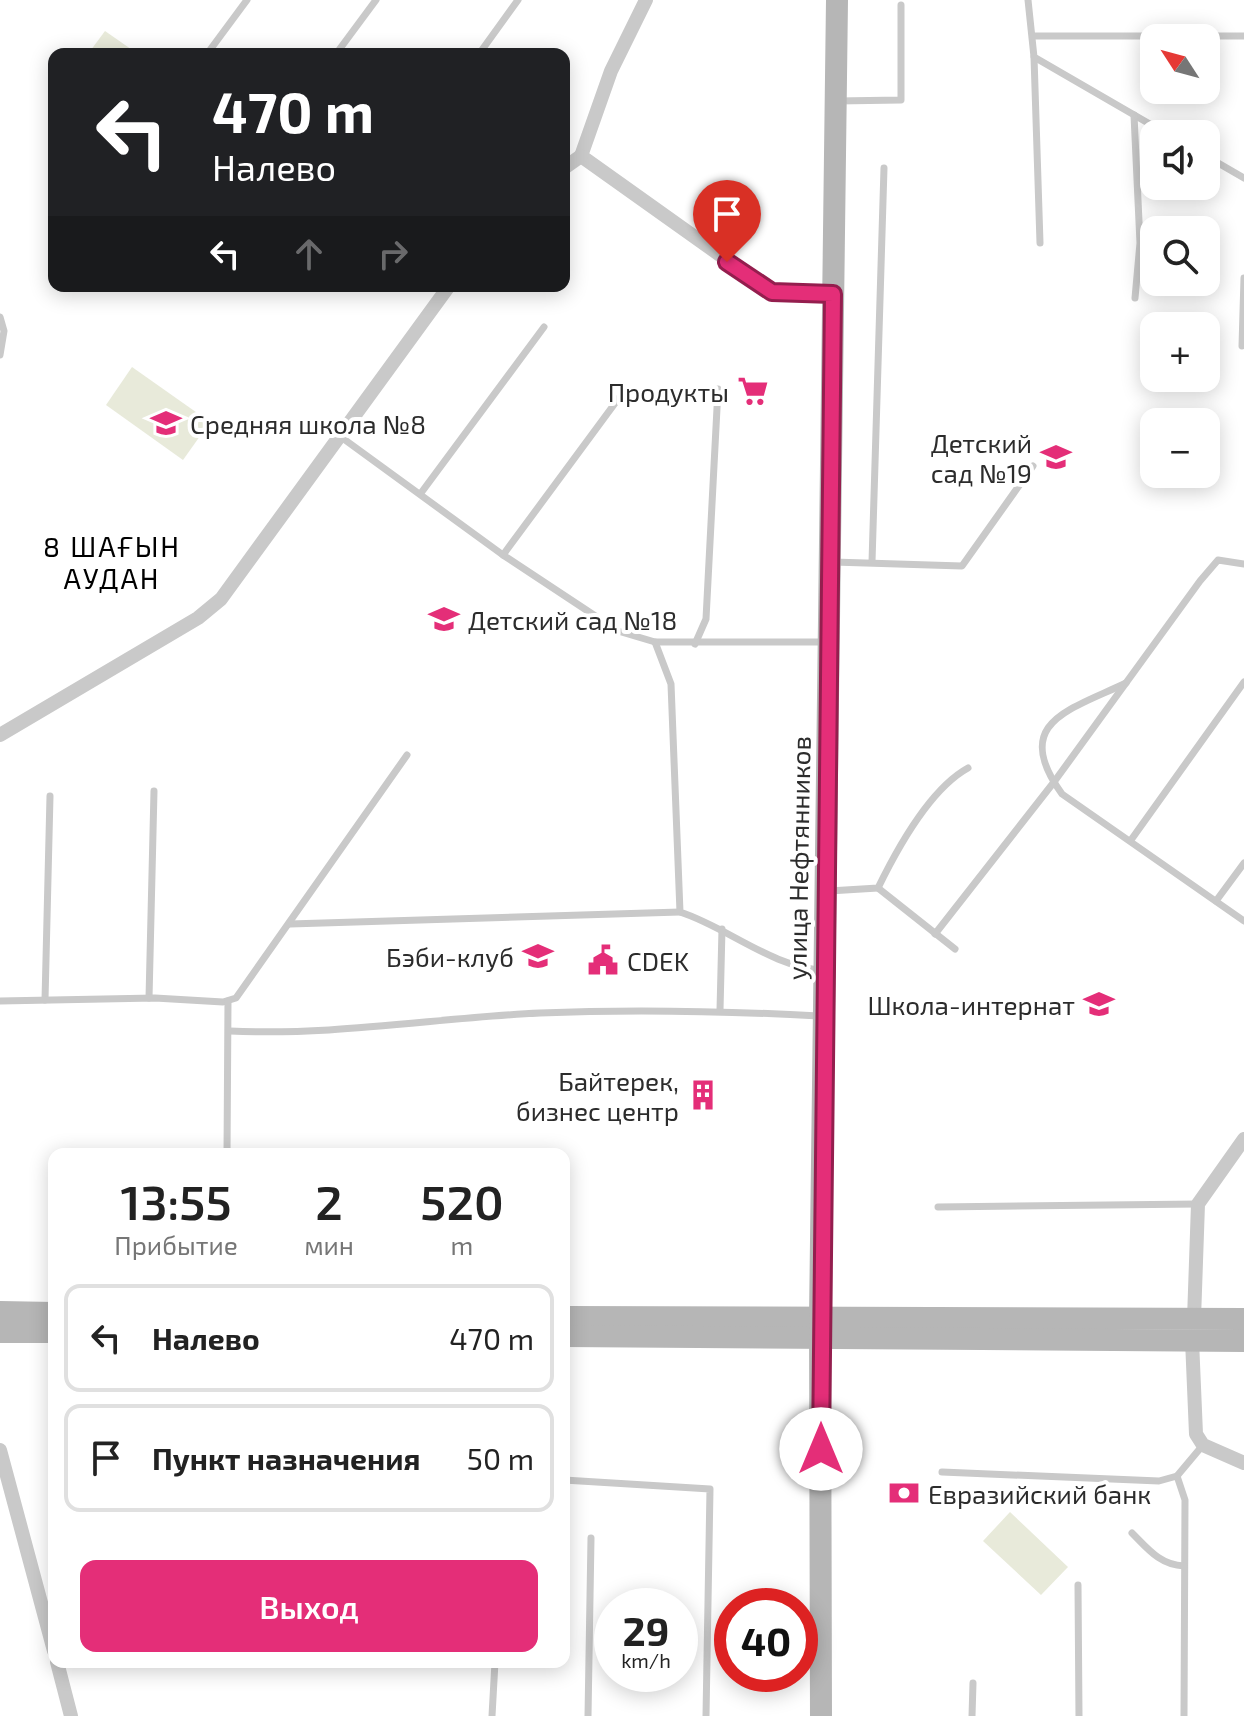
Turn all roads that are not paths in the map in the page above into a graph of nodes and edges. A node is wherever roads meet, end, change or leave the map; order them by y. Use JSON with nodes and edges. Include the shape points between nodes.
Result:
{"nodes":[{"id":1,"x":247,"y":0,"type":"edge"},
{"id":2,"x":376,"y":0,"type":"edge"},
{"id":3,"x":518,"y":0,"type":"edge"},
{"id":4,"x":646,"y":0,"type":"edge"},
{"id":5,"x":837,"y":0,"type":"edge"},
{"id":6,"x":1028,"y":0,"type":"edge"},
{"id":7,"x":901,"y":5,"type":"dead end"},
{"id":8,"x":1033,"y":36,"type":"junction"},
{"id":9,"x":1244,"y":36,"type":"edge"},
{"id":10,"x":211,"y":48,"type":"edge"},
{"id":11,"x":340,"y":48,"type":"edge"},
{"id":12,"x":483,"y":48,"type":"edge"},
{"id":13,"x":1034,"y":57,"type":"junction"},
{"id":14,"x":835,"y":101,"type":"junction"},
{"id":15,"x":1134,"y":115,"type":"junction"},
{"id":16,"x":1143,"y":120,"type":"edge"},
{"id":17,"x":581,"y":156,"type":"junction"},
{"id":18,"x":570,"y":164,"type":"edge"},
{"id":19,"x":1220,"y":164,"type":"edge"},
{"id":20,"x":884,"y":168,"type":"dead end"},
{"id":21,"x":1244,"y":178,"type":"edge"},
{"id":22,"x":1040,"y":243,"type":"dead end"},
{"id":23,"x":1244,"y":278,"type":"edge"},
{"id":24,"x":445,"y":292,"type":"edge"},
{"id":25,"x":833,"y":294,"type":"junction"},
{"id":26,"x":1135,"y":298,"type":"dead end"},
{"id":27,"x":0,"y":317,"type":"edge"},
{"id":28,"x":544,"y":327,"type":"dead end"},
{"id":29,"x":1242,"y":346,"type":"dead end"},
{"id":30,"x":0,"y":355,"type":"edge"},
{"id":31,"x":718,"y":389,"type":"dead end"},
{"id":32,"x":624,"y":391,"type":"dead end"},
{"id":33,"x":341,"y":437,"type":"junction"},
{"id":34,"x":1033,"y":466,"type":"dead end"},
{"id":35,"x":421,"y":493,"type":"junction"},
{"id":36,"x":503,"y":555,"type":"junction"},
{"id":37,"x":830,"y":562,"type":"junction"},
{"id":38,"x":872,"y":562,"type":"junction"},
{"id":39,"x":1244,"y":564,"type":"edge"},
{"id":40,"x":655,"y":642,"type":"junction"},
{"id":41,"x":829,"y":642,"type":"junction"},
{"id":42,"x":695,"y":644,"type":"junction"},
{"id":43,"x":1244,"y":682,"type":"edge"},
{"id":44,"x":1126,"y":683,"type":"junction"},
{"id":45,"x":0,"y":735,"type":"edge"},
{"id":46,"x":407,"y":755,"type":"dead end"},
{"id":47,"x":968,"y":768,"type":"dead end"},
{"id":48,"x":1054,"y":782,"type":"junction"},
{"id":49,"x":154,"y":791,"type":"dead end"},
{"id":50,"x":50,"y":796,"type":"dead end"},
{"id":51,"x":1131,"y":840,"type":"junction"},
{"id":52,"x":1244,"y":863,"type":"edge"},
{"id":53,"x":878,"y":888,"type":"junction"},
{"id":54,"x":826,"y":891,"type":"junction"},
{"id":55,"x":1216,"y":901,"type":"junction"},
{"id":56,"x":680,"y":912,"type":"junction"},
{"id":57,"x":1244,"y":921,"type":"edge"},
{"id":58,"x":290,"y":924,"type":"junction"},
{"id":59,"x":722,"y":929,"type":"junction"},
{"id":60,"x":935,"y":934,"type":"junction"},
{"id":61,"x":955,"y":949,"type":"dead end"},
{"id":62,"x":825,"y":970,"type":"junction"},
{"id":63,"x":149,"y":998,"type":"junction"},
{"id":64,"x":45,"y":1000,"type":"junction"},
{"id":65,"x":0,"y":1001,"type":"edge"},
{"id":66,"x":228,"y":1001,"type":"junction"},
{"id":67,"x":720,"y":1010,"type":"junction"},
{"id":68,"x":824,"y":1016,"type":"junction"},
{"id":69,"x":230,"y":1031,"type":"junction"},
{"id":70,"x":1244,"y":1139,"type":"edge"},
{"id":71,"x":227,"y":1148,"type":"edge"},
{"id":72,"x":1198,"y":1204,"type":"junction"},
{"id":73,"x":938,"y":1207,"type":"dead end"},
{"id":74,"x":0,"y":1312,"type":"edge"},
{"id":75,"x":48,"y":1313,"type":"edge"},
{"id":76,"x":570,"y":1317,"type":"edge"},
{"id":77,"x":1244,"y":1319,"type":"edge"},
{"id":78,"x":820,"y":1328,"type":"junction"},
{"id":79,"x":1193,"y":1330,"type":"junction"},
{"id":80,"x":0,"y":1332,"type":"edge"},
{"id":81,"x":48,"y":1332,"type":"edge"},
{"id":82,"x":570,"y":1336,"type":"edge"},
{"id":83,"x":1244,"y":1341,"type":"edge"},
{"id":84,"x":1203,"y":1445,"type":"junction"},
{"id":85,"x":0,"y":1450,"type":"edge"},
{"id":86,"x":1244,"y":1463,"type":"edge"},
{"id":87,"x":2,"y":1469,"type":"edge"},
{"id":88,"x":942,"y":1472,"type":"dead end"},
{"id":89,"x":1177,"y":1476,"type":"junction"},
{"id":90,"x":570,"y":1480,"type":"edge"},
{"id":91,"x":1132,"y":1533,"type":"dead end"},
{"id":92,"x":591,"y":1538,"type":"dead end"},
{"id":93,"x":1184,"y":1566,"type":"junction"},
{"id":94,"x":1078,"y":1585,"type":"dead end"},
{"id":95,"x":48,"y":1630,"type":"edge"},
{"id":96,"x":59,"y":1668,"type":"edge"},
{"id":97,"x":495,"y":1668,"type":"edge"},
{"id":98,"x":973,"y":1683,"type":"dead end"},
{"id":99,"x":71,"y":1716,"type":"edge"},
{"id":100,"x":492,"y":1716,"type":"edge"},
{"id":101,"x":588,"y":1716,"type":"edge"},
{"id":102,"x":706,"y":1716,"type":"edge"},
{"id":103,"x":821,"y":1716,"type":"edge"},
{"id":104,"x":972,"y":1716,"type":"edge"},
{"id":105,"x":1079,"y":1716,"type":"edge"},
{"id":106,"x":1184,"y":1716,"type":"edge"}],
"edges":[{"from":1,"to":10,"type":"lane"},
{"from":2,"to":11,"type":"lane"},
{"from":3,"to":12,"type":"lane"},
{"from":4,"to":17,"type":"street","via":[[611,71]]},
{"from":5,"to":14,"type":"street","name":"улица Нефтянников"},
{"from":6,"to":8,"type":"lane"},
{"from":7,"to":14,"type":"lane","via":[[901,100]]},
{"from":8,"to":9,"type":"lane"},
{"from":8,"to":13,"type":"lane"},
{"from":13,"to":15,"type":"lane"},
{"from":13,"to":22,"type":"lane"},
{"from":14,"to":25,"type":"street","name":"улица Нефтянников"},
{"from":15,"to":16,"type":"lane"},
{"from":15,"to":26,"type":"lane","via":[[1140,243]]},
{"from":17,"to":18,"type":"street"},
{"from":17,"to":25,"type":"street","via":[[772,292]]},
{"from":19,"to":21,"type":"lane"},
{"from":20,"to":38,"type":"lane"},
{"from":23,"to":29,"type":"lane"},
{"from":24,"to":33,"type":"street"},
{"from":25,"to":37,"type":"street","name":"улица Нефтянников"},
{"from":27,"to":30,"type":"lane"},
{"from":28,"to":35,"type":"lane"},
{"from":31,"to":42,"type":"lane","via":[[706,619]]},
{"from":32,"to":36,"type":"lane"},
{"from":33,"to":35,"type":"lane"},
{"from":33,"to":45,"type":"street","via":[[221,599],[198,618]]},
{"from":34,"to":38,"type":"lane","via":[[962,566]]},
{"from":35,"to":36,"type":"lane"},
{"from":36,"to":40,"type":"lane","via":[[618,631]]},
{"from":37,"to":38,"type":"lane"},
{"from":37,"to":41,"type":"street","name":"улица Нефтянников"},
{"from":39,"to":44,"type":"lane","via":[[1218,560]]},
{"from":40,"to":42,"type":"lane"},
{"from":40,"to":56,"type":"lane","via":[[671,684]]},
{"from":41,"to":42,"type":"lane"},
{"from":41,"to":54,"type":"street","name":"улица Нефтянников"},
{"from":43,"to":51,"type":"lane"},
{"from":44,"to":48,"type":"lane"},
{"from":44,"to":48,"type":"lane","via":[[1053,719],[1042,741],[1047,773]]},
{"from":46,"to":58,"type":"lane"},
{"from":47,"to":53,"type":"lane","via":[[949,778],[894,854]]},
{"from":48,"to":51,"type":"lane","via":[[1062,794]]},
{"from":48,"to":60,"type":"lane"},
{"from":49,"to":63,"type":"lane"},
{"from":50,"to":64,"type":"lane"},
{"from":51,"to":55,"type":"lane"},
{"from":52,"to":55,"type":"lane"},
{"from":53,"to":54,"type":"lane"},
{"from":53,"to":60,"type":"lane"},
{"from":54,"to":62,"type":"street","name":"улица Нефтянников"},
{"from":55,"to":57,"type":"lane"},
{"from":56,"to":58,"type":"lane"},
{"from":56,"to":59,"type":"lane"},
{"from":58,"to":66,"type":"lane","via":[[236,998]]},
{"from":59,"to":62,"type":"lane","via":[[801,969]]},
{"from":59,"to":67,"type":"lane"},
{"from":60,"to":61,"type":"lane"},
{"from":62,"to":68,"type":"street","name":"улица Нефтянников"},
{"from":63,"to":64,"type":"lane"},
{"from":63,"to":66,"type":"lane"},
{"from":64,"to":65,"type":"lane"},
{"from":66,"to":69,"type":"lane"},
{"from":67,"to":68,"type":"lane"},
{"from":67,"to":69,"type":"lane","via":[[539,1013],[293,1034]]},
{"from":68,"to":78,"type":"street","name":"улица Нефтянников"},
{"from":69,"to":71,"type":"lane"},
{"from":70,"to":72,"type":"street"},
{"from":72,"to":73,"type":"lane"},
{"from":72,"to":79,"type":"street"},
{"from":74,"to":75,"type":"street"},
{"from":76,"to":78,"type":"street"},
{"from":77,"to":79,"type":"street"},
{"from":78,"to":79,"type":"street"},
{"from":78,"to":82,"type":"street"},
{"from":78,"to":103,"type":"street","name":"улица Нефтянников"},
{"from":79,"to":83,"type":"street"},
{"from":79,"to":84,"type":"street","via":[[1193,1420]]},
{"from":80,"to":81,"type":"street"},
{"from":84,"to":86,"type":"street"},
{"from":84,"to":89,"type":"lane"},
{"from":85,"to":87,"type":"street"},
{"from":87,"to":95,"type":"street"},
{"from":88,"to":89,"type":"lane","via":[[1159,1481]]},
{"from":89,"to":93,"type":"lane","via":[[1185,1500]]},
{"from":90,"to":102,"type":"lane","via":[[710,1489]]},
{"from":91,"to":93,"type":"lane","via":[[1160,1560]]},
{"from":92,"to":101,"type":"lane"},
{"from":93,"to":106,"type":"lane"},
{"from":94,"to":105,"type":"lane"},
{"from":96,"to":99,"type":"street"},
{"from":97,"to":100,"type":"lane"},
{"from":98,"to":104,"type":"lane"}]}
